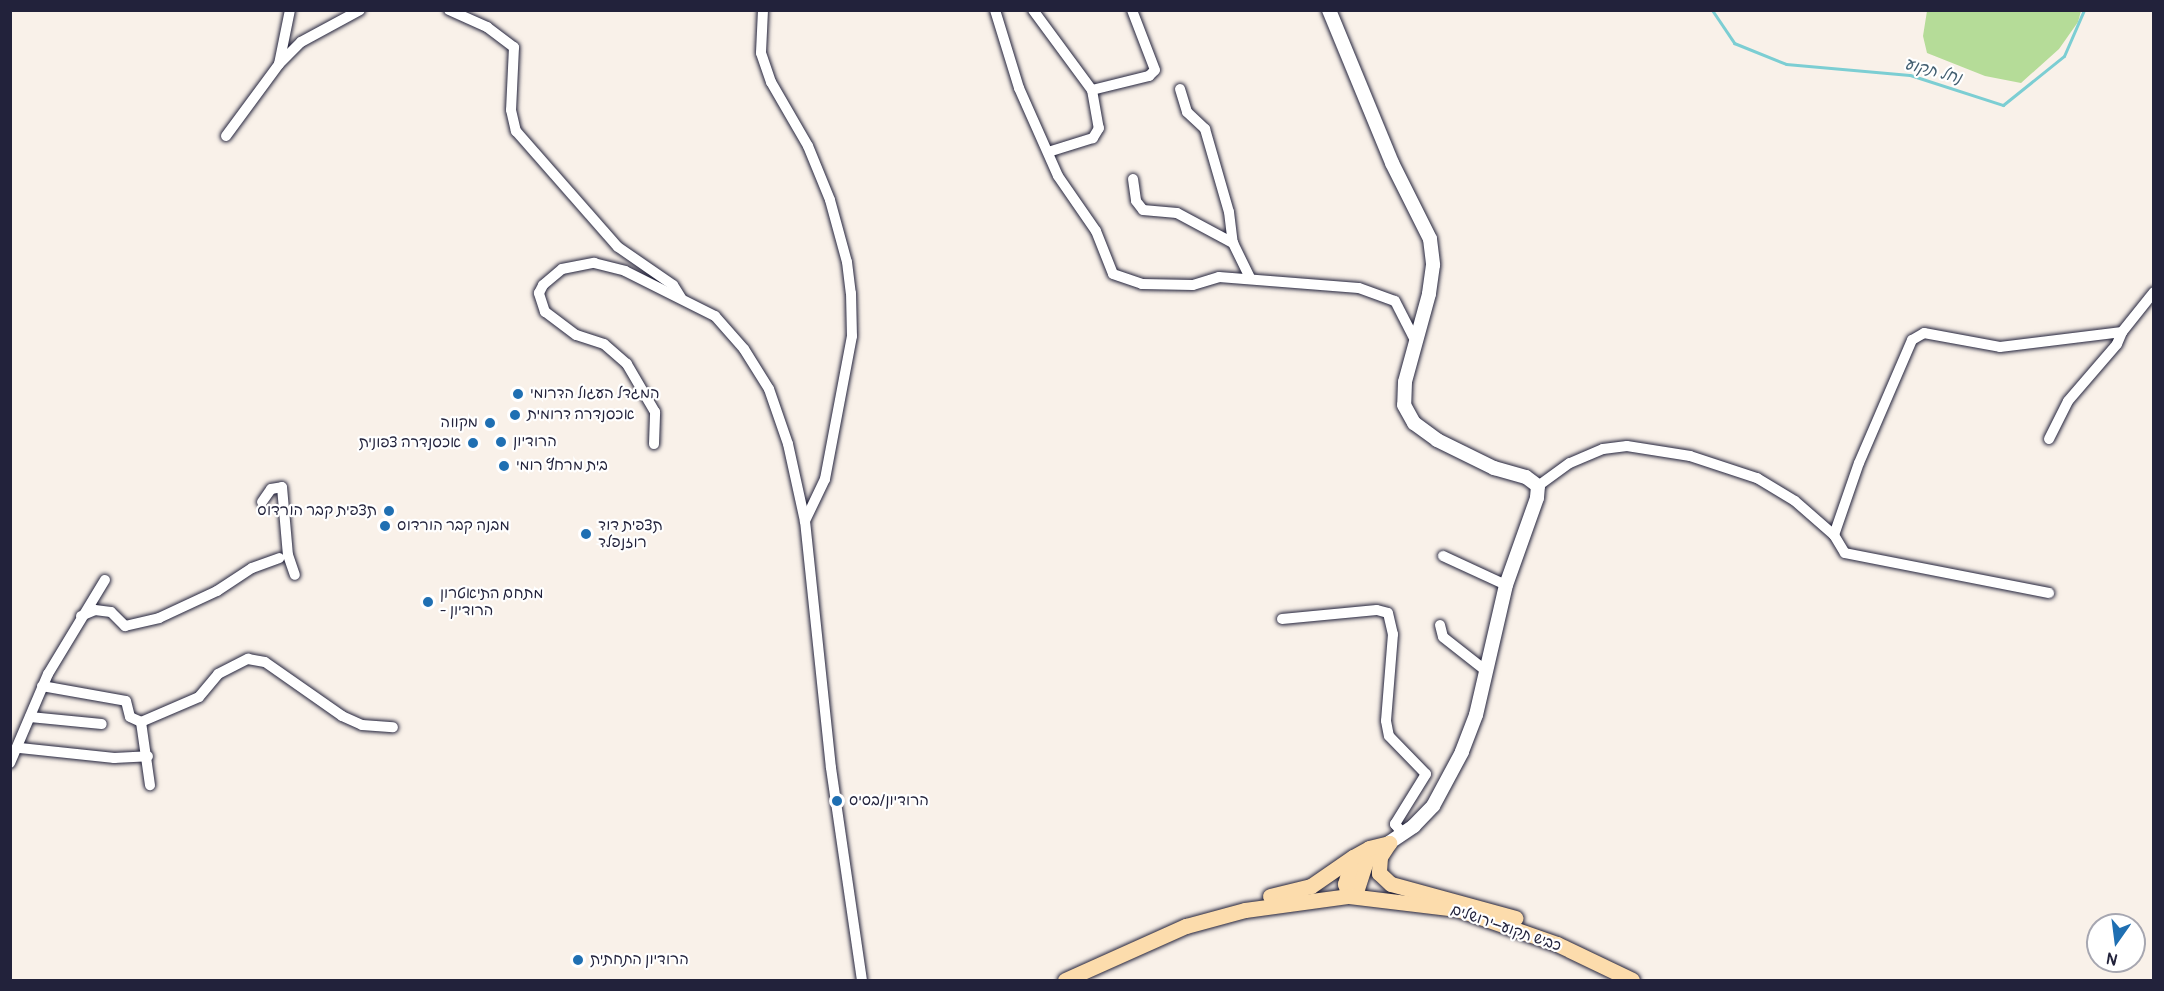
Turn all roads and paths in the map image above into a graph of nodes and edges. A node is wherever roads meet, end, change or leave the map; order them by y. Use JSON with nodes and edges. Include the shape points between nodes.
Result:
{"nodes":[{"id":1,"x":290,"y":10,"type":"edge"},
{"id":2,"x":360,"y":10,"type":"edge"},
{"id":3,"x":449,"y":10,"type":"edge"},
{"id":4,"x":763,"y":10,"type":"edge"},
{"id":5,"x":995,"y":10,"type":"edge"},
{"id":6,"x":1033,"y":10,"type":"edge"},
{"id":7,"x":1132,"y":10,"type":"edge"},
{"id":8,"x":1329,"y":10,"type":"edge"},
{"id":9,"x":279,"y":64,"type":"junction"},
{"id":10,"x":1180,"y":89,"type":"dead end"},
{"id":11,"x":1092,"y":90,"type":"junction"},
{"id":12,"x":226,"y":136,"type":"dead end"},
{"id":13,"x":1048,"y":152,"type":"junction"},
{"id":14,"x":1133,"y":179,"type":"dead end"},
{"id":15,"x":1233,"y":243,"type":"junction"},
{"id":16,"x":1250,"y":278,"type":"junction"},
{"id":17,"x":2154,"y":292,"type":"edge"},
{"id":18,"x":682,"y":298,"type":"junction"},
{"id":19,"x":2122,"y":332,"type":"junction"},
{"id":20,"x":1415,"y":340,"type":"junction"},
{"id":21,"x":2049,"y":440,"type":"dead end"},
{"id":22,"x":654,"y":444,"type":"dead end"},
{"id":23,"x":1538,"y":486,"type":"junction"},
{"id":24,"x":262,"y":502,"type":"dead end"},
{"id":25,"x":805,"y":521,"type":"junction"},
{"id":26,"x":1834,"y":534,"type":"junction"},
{"id":27,"x":1443,"y":556,"type":"dead end"},
{"id":28,"x":279,"y":558,"type":"dead end"},
{"id":29,"x":295,"y":575,"type":"dead end"},
{"id":30,"x":105,"y":580,"type":"dead end"},
{"id":31,"x":1506,"y":585,"type":"junction"},
{"id":32,"x":2049,"y":593,"type":"dead end"},
{"id":33,"x":81,"y":616,"type":"junction"},
{"id":34,"x":1282,"y":619,"type":"dead end"},
{"id":35,"x":1440,"y":625,"type":"dead end"},
{"id":36,"x":1485,"y":670,"type":"junction"},
{"id":37,"x":42,"y":686,"type":"junction"},
{"id":38,"x":30,"y":717,"type":"junction"},
{"id":39,"x":141,"y":722,"type":"junction"},
{"id":40,"x":102,"y":724,"type":"dead end"},
{"id":41,"x":393,"y":727,"type":"dead end"},
{"id":42,"x":20,"y":747,"type":"junction"},
{"id":43,"x":148,"y":756,"type":"junction"},
{"id":44,"x":10,"y":763,"type":"edge"},
{"id":45,"x":150,"y":785,"type":"dead end"},
{"id":46,"x":1403,"y":834,"type":"junction"},
{"id":47,"x":1389,"y":843,"type":"junction"},
{"id":48,"x":1353,"y":857,"type":"junction"},
{"id":49,"x":1349,"y":896,"type":"junction"},
{"id":50,"x":1208,"y":920,"type":"junction"},
{"id":51,"x":1557,"y":944,"type":"junction"},
{"id":52,"x":862,"y":981,"type":"edge"},
{"id":53,"x":1065,"y":981,"type":"edge"},
{"id":54,"x":1632,"y":981,"type":"edge"}],
"edges":[{"from":1,"to":9,"type":"street"},
{"from":2,"to":9,"type":"street","via":[[301,42]]},
{"from":3,"to":18,"type":"street","via":[[479,22],[514,47],[510,110],[516,131],[618,247],[673,285]]},
{"from":4,"to":25,"type":"street","via":[[761,53],[771,82],[808,146],[830,200],[851,293],[852,336],[825,479]]},
{"from":5,"to":13,"type":"street","via":[[1019,88]]},
{"from":6,"to":11,"type":"street"},
{"from":7,"to":11,"type":"street","via":[[1155,70],[1149,76]]},
{"from":8,"to":20,"type":"main road","via":[[1392,163],[1430,239],[1433,265],[1429,294]]},
{"from":9,"to":12,"type":"street"},
{"from":10,"to":15,"type":"street","via":[[1187,112],[1205,129],[1229,212]]},
{"from":11,"to":13,"type":"street","via":[[1099,128],[1093,138]]},
{"from":13,"to":16,"type":"street","via":[[1058,176],[1096,231],[1113,274],[1142,284],[1193,285],[1219,277]]},
{"from":14,"to":15,"type":"street","via":[[1136,201],[1143,210],[1177,213]]},
{"from":15,"to":16,"type":"street"},
{"from":16,"to":20,"type":"street","via":[[1385,294],[1395,301]]},
{"from":17,"to":19,"type":"street"},
{"from":18,"to":22,"type":"street","via":[[625,272],[594,263],[562,269],[539,293],[545,312],[558,324],[604,344],[627,364],[655,412]]},
{"from":18,"to":25,"type":"street","via":[[715,316],[744,349],[769,389],[788,444]]},
{"from":19,"to":21,"type":"street","via":[[2117,344],[2068,401]]},
{"from":19,"to":26,"type":"street","via":[[2000,347],[1924,333],[1912,340],[1859,463]]},
{"from":20,"to":23,"type":"main road","via":[[1404,405],[1414,423],[1460,454],[1526,477]]},
{"from":23,"to":26,"type":"street","via":[[1582,456],[1603,449],[1638,447],[1690,456],[1757,478],[1795,501]]},
{"from":23,"to":31,"type":"main road","via":[[1538,498]]},
{"from":24,"to":29,"type":"street","via":[[271,489],[282,487],[288,555]]},
{"from":25,"to":52,"type":"street","via":[[831,768]]},
{"from":26,"to":32,"type":"street","via":[[1845,553]]},
{"from":27,"to":31,"type":"street"},
{"from":28,"to":33,"type":"street","via":[[252,568],[217,591],[159,618],[125,626],[111,612],[95,610]]},
{"from":30,"to":33,"type":"street"},
{"from":31,"to":36,"type":"main road"},
{"from":33,"to":37,"type":"street"},
{"from":34,"to":46,"type":"street","via":[[1377,610],[1388,614],[1393,634],[1386,721],[1389,736],[1426,774],[1395,824]]},
{"from":35,"to":36,"type":"street","via":[[1443,637]]},
{"from":36,"to":46,"type":"main road","via":[[1476,715],[1446,784],[1433,806]]},
{"from":37,"to":38,"type":"street"},
{"from":37,"to":39,"type":"street","via":[[126,701],[130,717]]},
{"from":38,"to":40,"type":"street"},
{"from":38,"to":42,"type":"street"},
{"from":39,"to":41,"type":"street","via":[[199,697],[218,674],[248,659],[265,662],[342,716],[362,725]]},
{"from":39,"to":43,"type":"street"},
{"from":42,"to":43,"type":"street","via":[[114,758]]},
{"from":42,"to":44,"type":"street"},
{"from":43,"to":45,"type":"street"},
{"from":46,"to":47,"type":"main road"},
{"from":47,"to":48,"type":"main road"},
{"from":47,"to":49,"type":"main road","via":[[1366,861],[1357,888]]},
{"from":47,"to":51,"type":"main road","via":[[1380,857],[1379,873],[1391,884],[1495,911],[1543,929]]},
{"from":48,"to":49,"type":"main road","via":[[1345,884]]},
{"from":48,"to":50,"type":"main road","via":[[1311,886],[1224,907]]},
{"from":49,"to":50,"type":"main road","name":"כביש תקוע–ירושלים","via":[[1296,901]]},
{"from":49,"to":51,"type":"main road","name":"כביש תקוע–ירושלים","via":[[1457,909]]},
{"from":50,"to":53,"type":"main road","name":"כביש תקוע–ירושלים","via":[[1129,948]]},
{"from":51,"to":54,"type":"main road","name":"כביש תקוע–ירושלים"}]}
